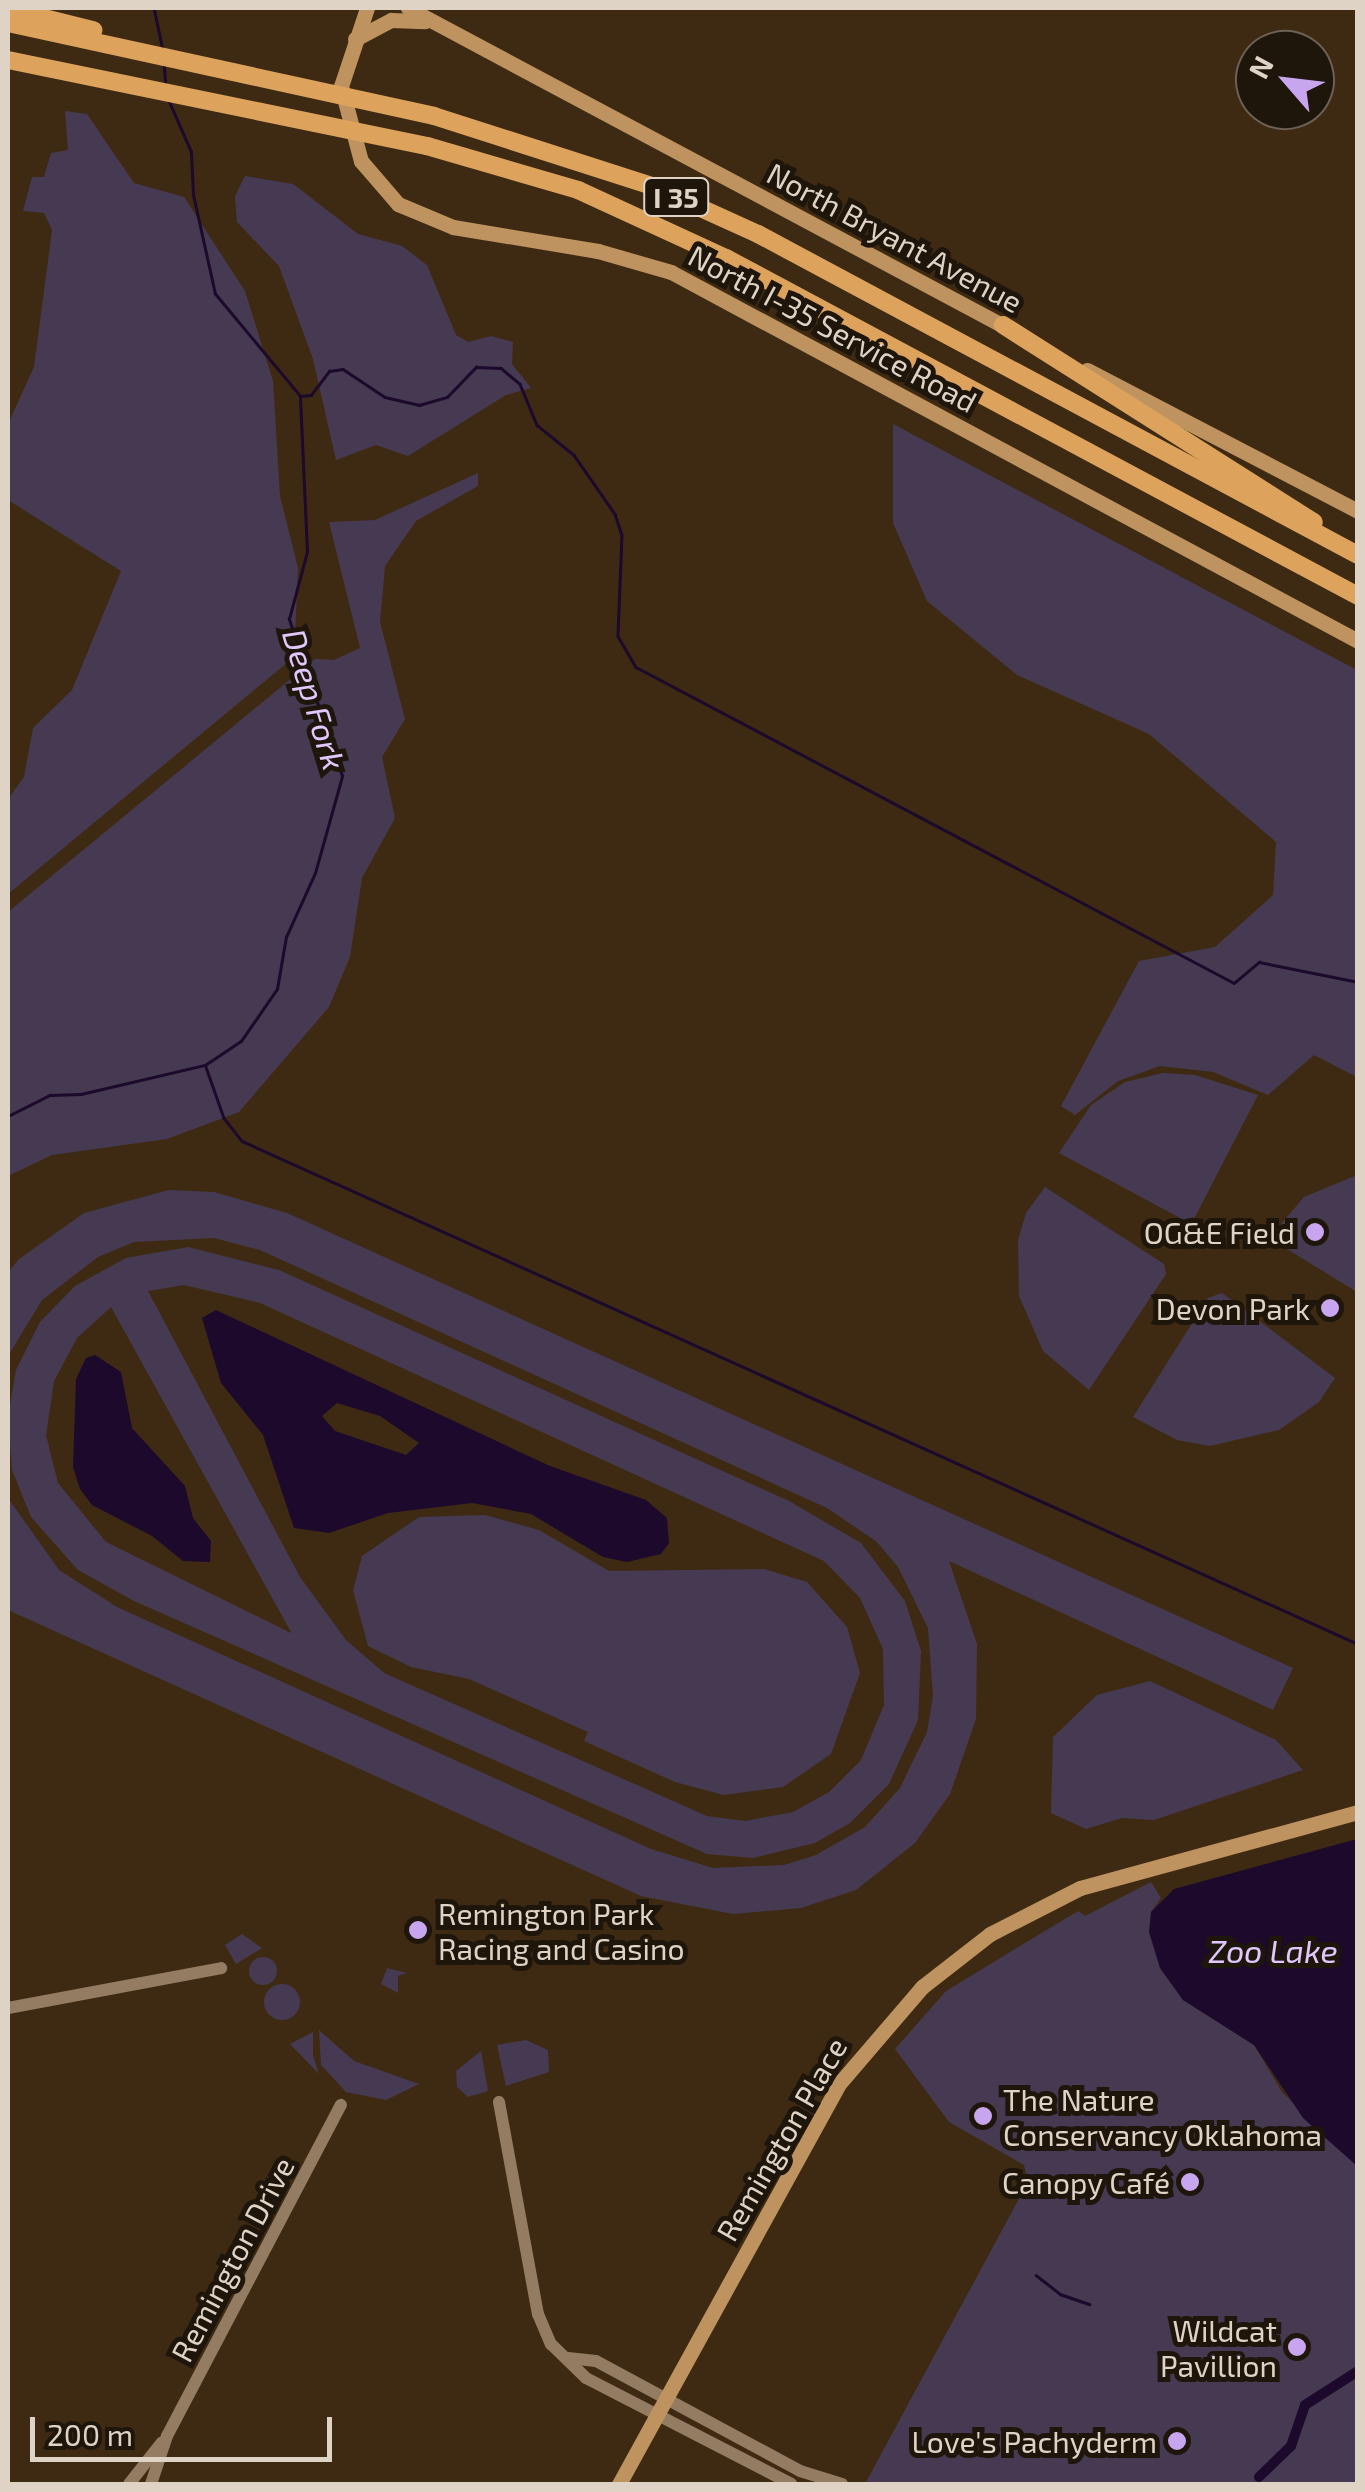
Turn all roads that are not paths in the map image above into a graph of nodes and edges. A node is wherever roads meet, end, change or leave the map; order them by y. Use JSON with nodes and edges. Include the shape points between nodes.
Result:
{"nodes":[{"id":1,"x":8,"y":8,"type":"edge"},
{"id":2,"x":366,"y":8,"type":"edge"},
{"id":3,"x":408,"y":8,"type":"edge"},
{"id":4,"x":8,"y":23,"type":"edge"},
{"id":5,"x":64,"y":28,"type":"junction"},
{"id":6,"x":447,"y":28,"type":"junction"},
{"id":7,"x":355,"y":39,"type":"junction"},
{"id":8,"x":8,"y":60,"type":"edge"},
{"id":9,"x":1003,"y":325,"type":"junction"},
{"id":10,"x":1358,"y":511,"type":"edge"},
{"id":11,"x":1356,"y":554,"type":"edge"},
{"id":12,"x":1358,"y":596,"type":"edge"},
{"id":13,"x":1358,"y":642,"type":"edge"},
{"id":14,"x":1358,"y":1812,"type":"edge"},
{"id":15,"x":221,"y":1968,"type":"dead end"},
{"id":16,"x":8,"y":2008,"type":"edge"},
{"id":17,"x":499,"y":2102,"type":"dead end"},
{"id":18,"x":341,"y":2105,"type":"dead end"},
{"id":19,"x":568,"y":2358,"type":"junction"},
{"id":20,"x":670,"y":2400,"type":"junction"},
{"id":21,"x":661,"y":2416,"type":"junction"},
{"id":22,"x":167,"y":2436,"type":"junction"},
{"id":23,"x":129,"y":2484,"type":"edge"},
{"id":24,"x":152,"y":2484,"type":"edge"},
{"id":25,"x":620,"y":2484,"type":"edge"},
{"id":26,"x":791,"y":2484,"type":"edge"},
{"id":27,"x":842,"y":2484,"type":"edge"}],
"edges":[{"from":1,"to":5,"type":"highway"},
{"from":2,"to":7,"type":"main road","name":"North I-35 Service Road"},
{"from":3,"to":6,"type":"main road","name":"North Bryant Avenue"},
{"from":4,"to":5,"type":"highway","number":"I 35"},
{"from":5,"to":11,"type":"highway","number":"I 35","via":[[434,116],[598,165],[717,215]]},
{"from":6,"to":7,"type":"main road","via":[[400,18]]},
{"from":6,"to":9,"type":"main road","name":"North Bryant Avenue"},
{"from":7,"to":13,"type":"main road","name":"North I-35 Service Road","via":[[341,71],[349,125],[361,161],[398,204],[453,227],[598,251],[671,272]]},
{"from":8,"to":12,"type":"highway","number":"I 35","via":[[427,146],[550,180],[672,230]]},
{"from":9,"to":10,"type":"main road","name":"North Bryant Avenue"},
{"from":9,"to":11,"type":"highway","via":[[1280,496]]},
{"from":14,"to":20,"type":"main road","name":"Remington Place","via":[[1080,1888],[1002,1927],[922,1986],[838,2085]]},
{"from":15,"to":16,"type":"street"},
{"from":17,"to":19,"type":"street","via":[[541,2325]]},
{"from":18,"to":22,"type":"street","name":"Remington Drive"},
{"from":19,"to":20,"type":"street","via":[[596,2361]]},
{"from":19,"to":21,"type":"street","via":[[586,2378]]},
{"from":20,"to":21,"type":"main road","name":"Remington Place"},
{"from":20,"to":27,"type":"street","via":[[800,2471]]},
{"from":21,"to":25,"type":"main road","name":"Remington Place"},
{"from":21,"to":26,"type":"street"},
{"from":22,"to":23,"type":"street","name":"Remington Drive"},
{"from":22,"to":24,"type":"street","name":"Remington Drive"}]}
